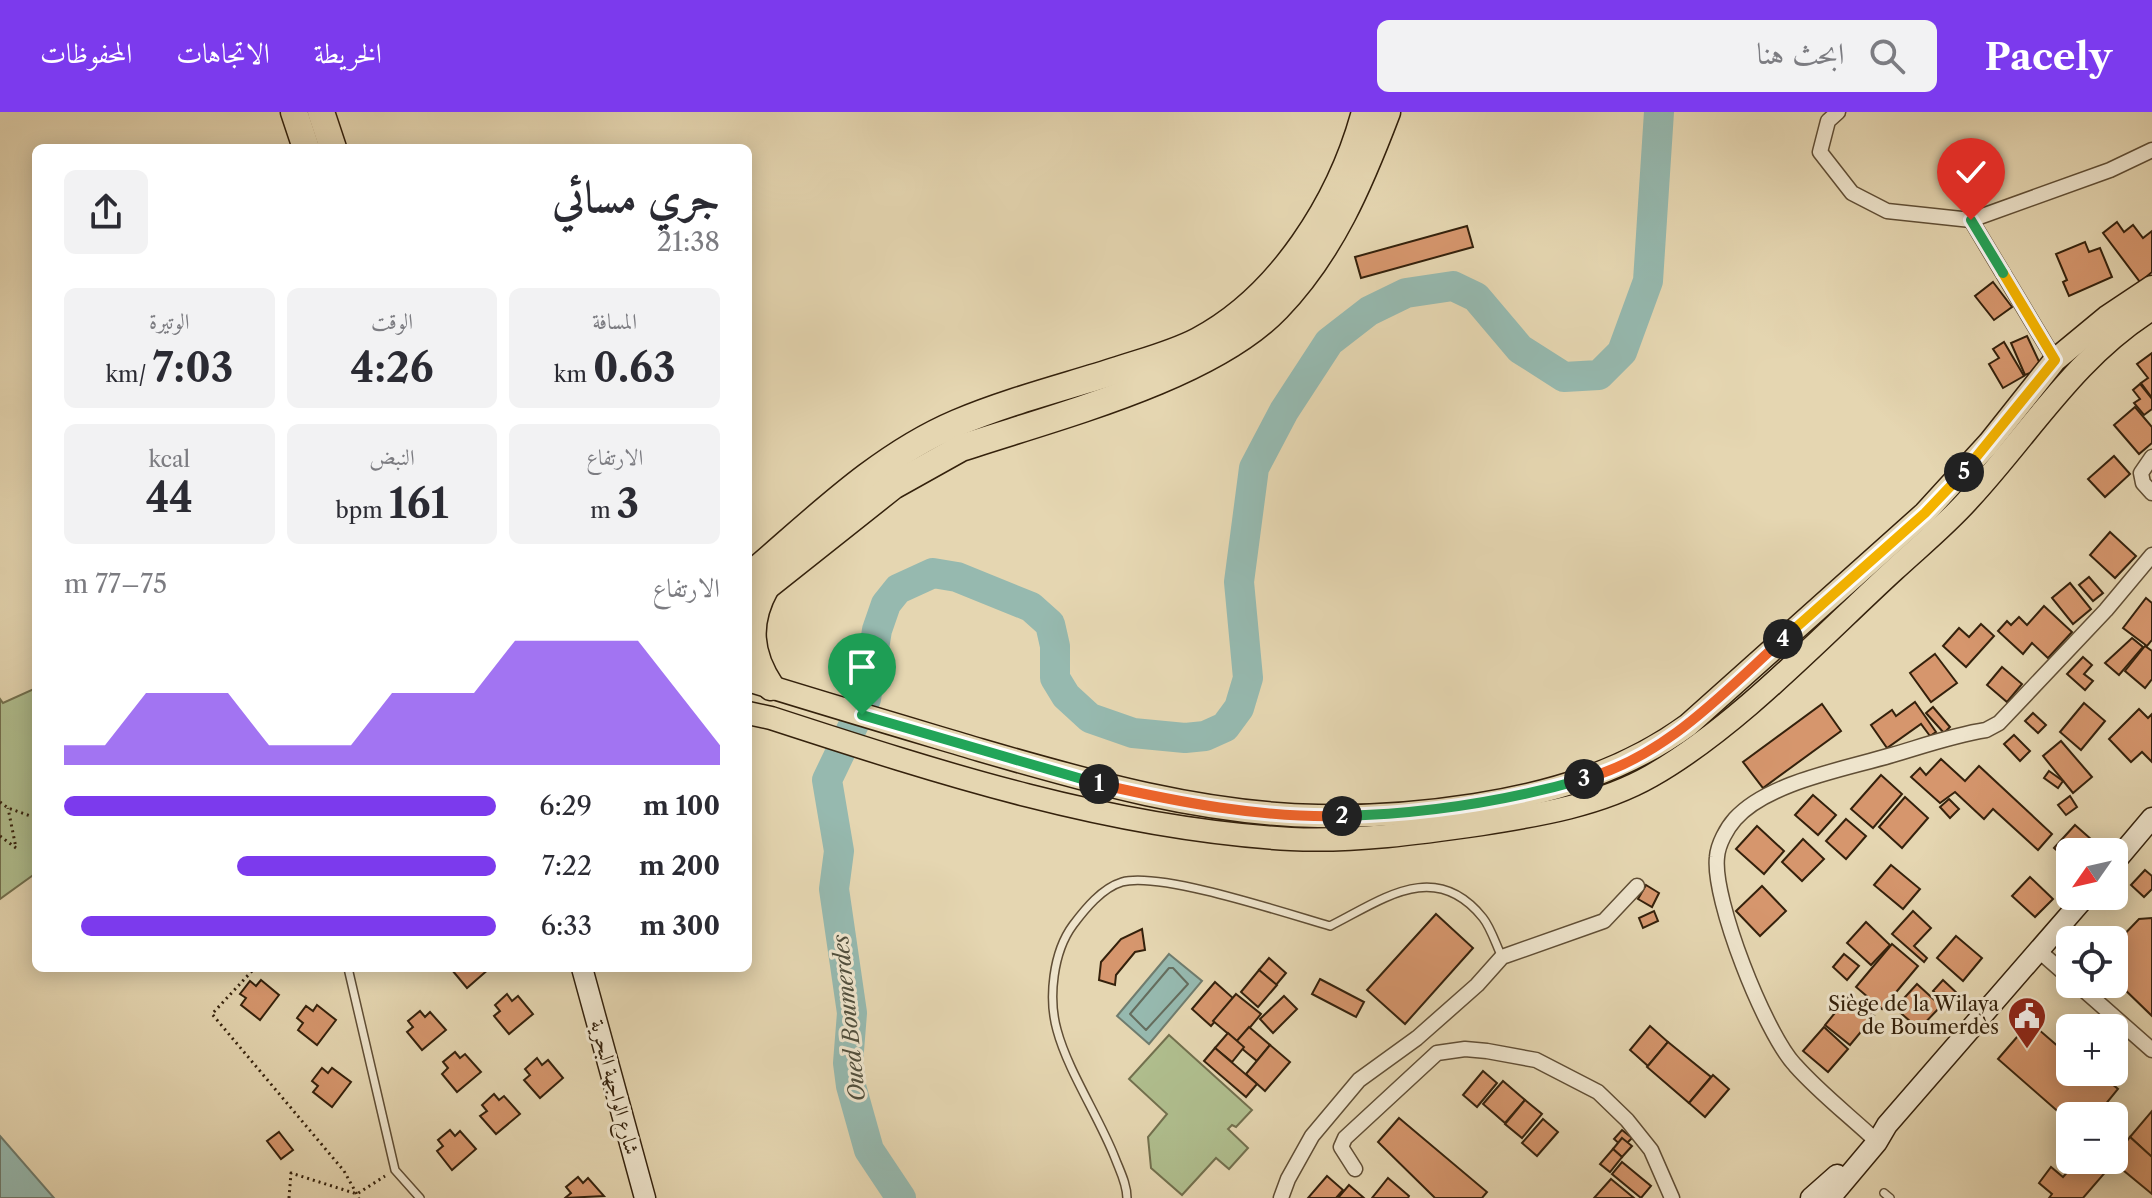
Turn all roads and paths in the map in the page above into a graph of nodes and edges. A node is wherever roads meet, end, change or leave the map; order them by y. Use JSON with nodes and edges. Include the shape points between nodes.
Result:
{"nodes":[{"id":1,"x":294,"y":112,"type":"edge"},
{"id":2,"x":321,"y":112,"type":"edge"},
{"id":3,"x":1365,"y":112,"type":"edge"},
{"id":4,"x":1387,"y":112,"type":"edge"},
{"id":5,"x":1838,"y":112,"type":"edge"},
{"id":6,"x":305,"y":144,"type":"edge"},
{"id":7,"x":332,"y":144,"type":"edge"},
{"id":8,"x":2152,"y":150,"type":"edge"},
{"id":9,"x":1971,"y":220,"type":"junction"},
{"id":10,"x":2152,"y":287,"type":"edge"},
{"id":11,"x":2152,"y":309,"type":"edge"},
{"id":12,"x":2055,"y":360,"type":"junction"},
{"id":13,"x":2152,"y":457,"type":"edge"},
{"id":14,"x":2152,"y":493,"type":"edge"},
{"id":15,"x":2152,"y":555,"type":"edge"},
{"id":16,"x":754,"y":587,"type":"edge"},
{"id":17,"x":760,"y":684,"type":"edge"},
{"id":18,"x":752,"y":714,"type":"edge"},
{"id":19,"x":0,"y":802,"type":"edge"},
{"id":20,"x":8,"y":808,"type":"junction"},
{"id":21,"x":32,"y":817,"type":"edge"},
{"id":22,"x":2152,"y":818,"type":"edge"},
{"id":23,"x":0,"y":836,"type":"edge"},
{"id":24,"x":2128,"y":846,"type":"edge"},
{"id":25,"x":1637,"y":886,"type":"dead end"},
{"id":26,"x":2074,"y":910,"type":"edge"},
{"id":27,"x":2039,"y":951,"type":"junction"},
{"id":28,"x":1502,"y":957,"type":"junction"},
{"id":29,"x":2056,"y":966,"type":"edge"},
{"id":30,"x":251,"y":972,"type":"edge"},
{"id":31,"x":349,"y":972,"type":"edge"},
{"id":32,"x":584,"y":972,"type":"edge"},
{"id":33,"x":2093,"y":998,"type":"edge"},
{"id":34,"x":2152,"y":1050,"type":"edge"},
{"id":35,"x":1879,"y":1130,"type":"junction"},
{"id":36,"x":1355,"y":1169,"type":"dead end"},
{"id":37,"x":395,"y":1170,"type":"junction"},
{"id":38,"x":358,"y":1196,"type":"edge"},
{"id":39,"x":289,"y":1198,"type":"edge"},
{"id":40,"x":420,"y":1198,"type":"edge"},
{"id":41,"x":645,"y":1198,"type":"edge"},
{"id":42,"x":1127,"y":1198,"type":"edge"},
{"id":43,"x":1281,"y":1198,"type":"edge"},
{"id":44,"x":1672,"y":1198,"type":"edge"},
{"id":45,"x":1811,"y":1198,"type":"edge"},
{"id":46,"x":1830,"y":1198,"type":"edge"}],
"edges":[{"from":1,"to":6,"type":"highway"},
{"from":2,"to":7,"type":"highway"},
{"from":3,"to":16,"type":"highway","via":[[1318,221],[1271,284],[1228,323],[1156,358],[956,424],[907,450],[850,488]]},
{"from":4,"to":16,"type":"highway","via":[[1347,209],[1326,244],[1303,279],[1250,332],[1190,367],[930,463]]},
{"from":5,"to":9,"type":"street","via":[[1828,121],[1820,152],[1852,193],[1887,211]]},
{"from":8,"to":9,"type":"street"},
{"from":9,"to":12,"type":"street"},
{"from":10,"to":12,"type":"main road"},
{"from":11,"to":18,"type":"main road","via":[[2092,354],[1969,499],[1719,730],[1648,778],[1614,793],[1543,813],[1459,827],[1293,839],[1150,824],[914,764]]},
{"from":12,"to":17,"type":"main road","via":[[1925,513],[1688,725],[1658,746],[1593,777],[1506,800],[1359,816],[1208,806],[1101,784]]},
{"from":13,"to":14,"type":"street","via":[[2141,473]]},
{"from":15,"to":35,"type":"street","via":[[1999,723],[1768,795],[1747,807],[1723,838],[1717,853],[1719,888],[1751,987],[1776,1039],[1794,1064]]},
{"from":16,"to":17,"type":"highway","via":[[752,648]]},
{"from":19,"to":20,"type":"path"},
{"from":20,"to":21,"type":"path"},
{"from":20,"to":23,"type":"path","via":[[16,848]]},
{"from":22,"to":24,"type":"main road"},
{"from":25,"to":28,"type":"street","via":[[1604,921]]},
{"from":26,"to":27,"type":"main road"},
{"from":27,"to":29,"type":"street"},
{"from":27,"to":35,"type":"main road"},
{"from":28,"to":42,"type":"lane","via":[[1483,918],[1448,889],[1429,885],[1400,890],[1330,926],[1152,881],[1122,882],[1089,903],[1062,940],[1053,991],[1057,1030],[1105,1133]]},
{"from":28,"to":43,"type":"street","via":[[1427,1029],[1359,1080],[1312,1136]]},
{"from":30,"to":38,"type":"path","via":[[212,1014],[344,1171]]},
{"from":31,"to":37,"type":"lane"},
{"from":32,"to":41,"type":"main road","name":"شارع الواجهة البحرية"},
{"from":33,"to":34,"type":"street"},
{"from":35,"to":45,"type":"main road"},
{"from":35,"to":46,"type":"main road","via":[[1877,1142]]},
{"from":36,"to":44,"type":"street","via":[[1341,1147],[1345,1138],[1437,1053],[1487,1051],[1536,1060],[1598,1092],[1651,1150]]},
{"from":37,"to":38,"type":"path"},
{"from":37,"to":40,"type":"lane"},
{"from":38,"to":39,"type":"path","via":[[291,1173]]}]}
